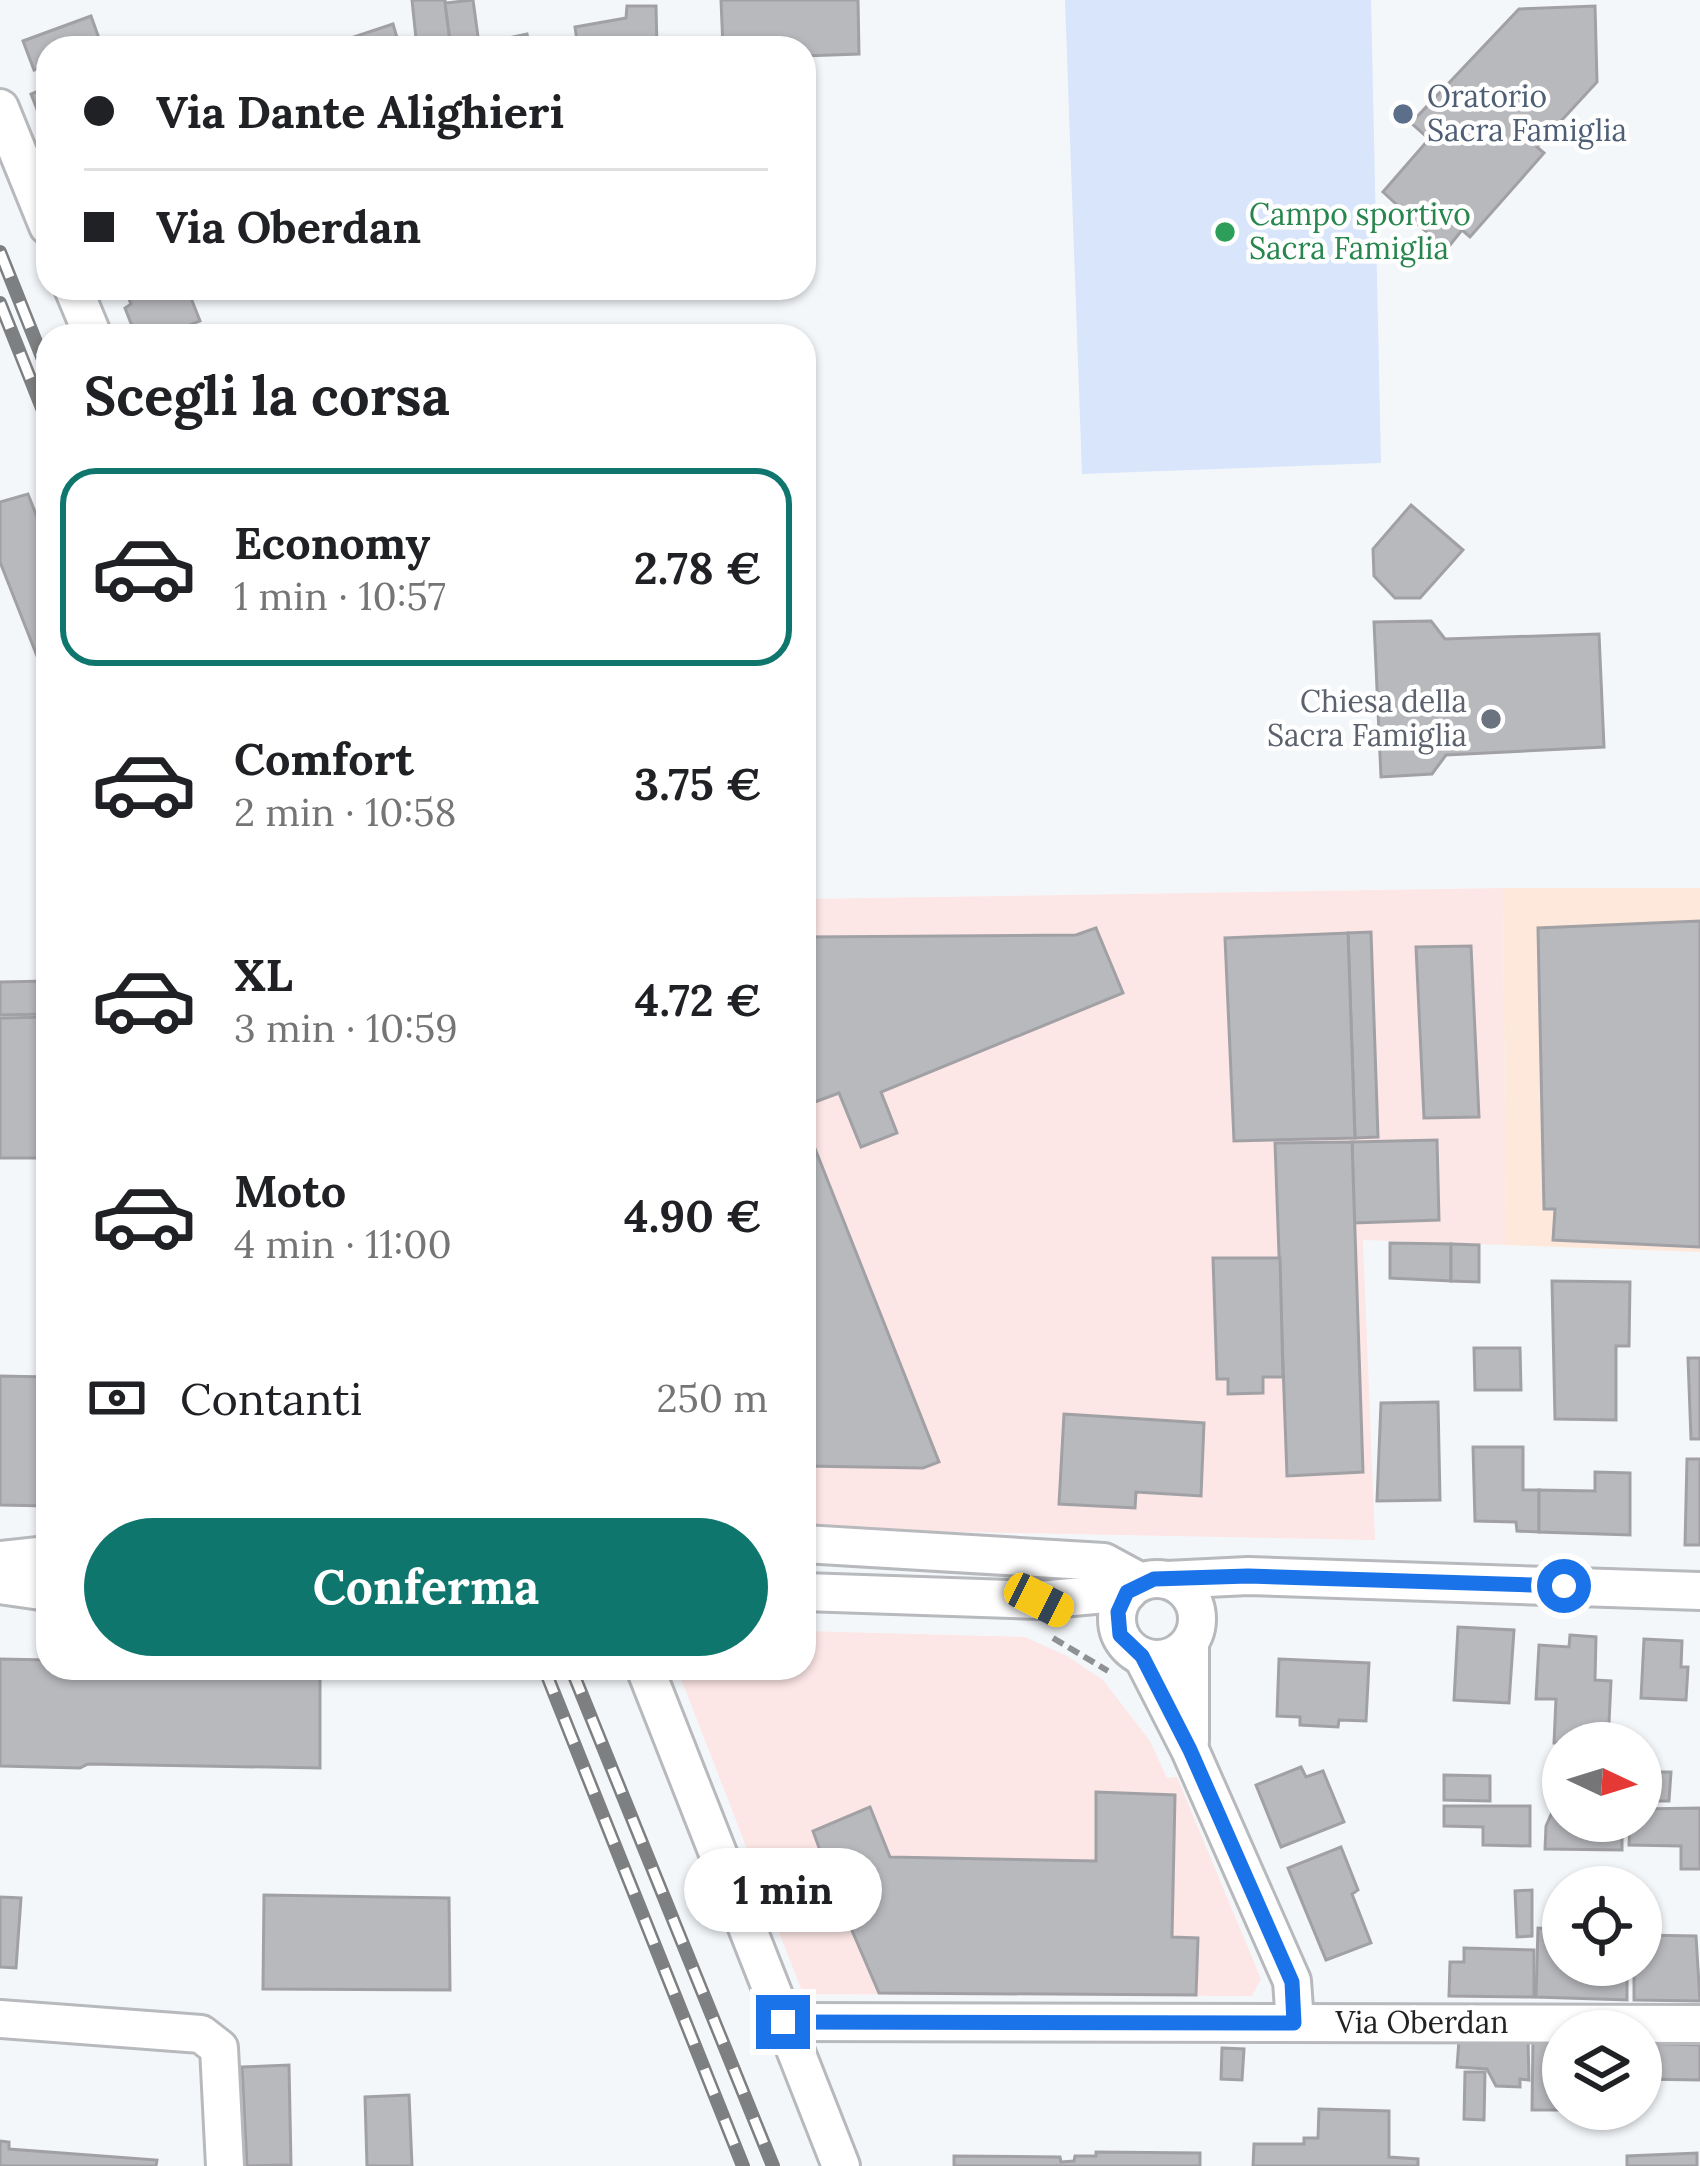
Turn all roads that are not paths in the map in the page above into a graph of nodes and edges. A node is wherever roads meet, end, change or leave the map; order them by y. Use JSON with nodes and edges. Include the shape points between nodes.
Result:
{"nodes":[{"id":1,"x":0,"y":107,"type":"edge"},
{"id":2,"x":36,"y":196,"type":"edge"},
{"id":3,"x":816,"y":1545,"type":"edge"},
{"id":4,"x":36,"y":1556,"type":"edge"},
{"id":5,"x":0,"y":1560,"type":"edge"},
{"id":6,"x":1248,"y":1576,"type":"junction"},
{"id":7,"x":0,"y":1585,"type":"edge"},
{"id":8,"x":1145,"y":1585,"type":"junction"},
{"id":9,"x":1700,"y":1591,"type":"edge"},
{"id":10,"x":36,"y":1593,"type":"edge"},
{"id":11,"x":816,"y":1593,"type":"edge"},
{"id":12,"x":36,"y":1598,"type":"edge"},
{"id":13,"x":0,"y":1606,"type":"edge"},
{"id":14,"x":1039,"y":1617,"type":"junction"},
{"id":15,"x":1193,"y":1638,"type":"junction"},
{"id":16,"x":1128,"y":1659,"type":"junction"},
{"id":17,"x":650,"y":1680,"type":"edge"},
{"id":18,"x":1190,"y":1750,"type":"junction"},
{"id":19,"x":0,"y":2020,"type":"edge"},
{"id":20,"x":783,"y":2022,"type":"junction"},
{"id":21,"x":1294,"y":2023,"type":"junction"},
{"id":22,"x":1700,"y":2024,"type":"edge"},
{"id":23,"x":225,"y":2166,"type":"edge"},
{"id":24,"x":841,"y":2166,"type":"edge"}],
"edges":[{"from":1,"to":2,"type":"street"},
{"from":3,"to":8,"type":"street","via":[[1104,1562]]},
{"from":4,"to":5,"type":"street"},
{"from":6,"to":8,"type":"street"},
{"from":6,"to":9,"type":"street"},
{"from":6,"to":15,"type":"street"},
{"from":7,"to":10,"type":"street"},
{"from":8,"to":14,"type":"street"},
{"from":8,"to":15,"type":"street","via":[[1179,1585],[1196,1605]]},
{"from":8,"to":16,"type":"street","via":[[1121,1602],[1117,1624]]},
{"from":11,"to":14,"type":"street"},
{"from":12,"to":13,"type":"street"},
{"from":14,"to":16,"type":"street"},
{"from":15,"to":16,"type":"street","via":[[1168,1658]]},
{"from":15,"to":18,"type":"street"},
{"from":16,"to":18,"type":"street"},
{"from":17,"to":20,"type":"street"},
{"from":18,"to":21,"type":"street","via":[[1292,1982]]},
{"from":19,"to":23,"type":"street","via":[[213,2040]]},
{"from":20,"to":21,"type":"street","name":"Via Oberdan"},
{"from":20,"to":24,"type":"street"},
{"from":21,"to":22,"type":"street","name":"Via Oberdan"}]}
